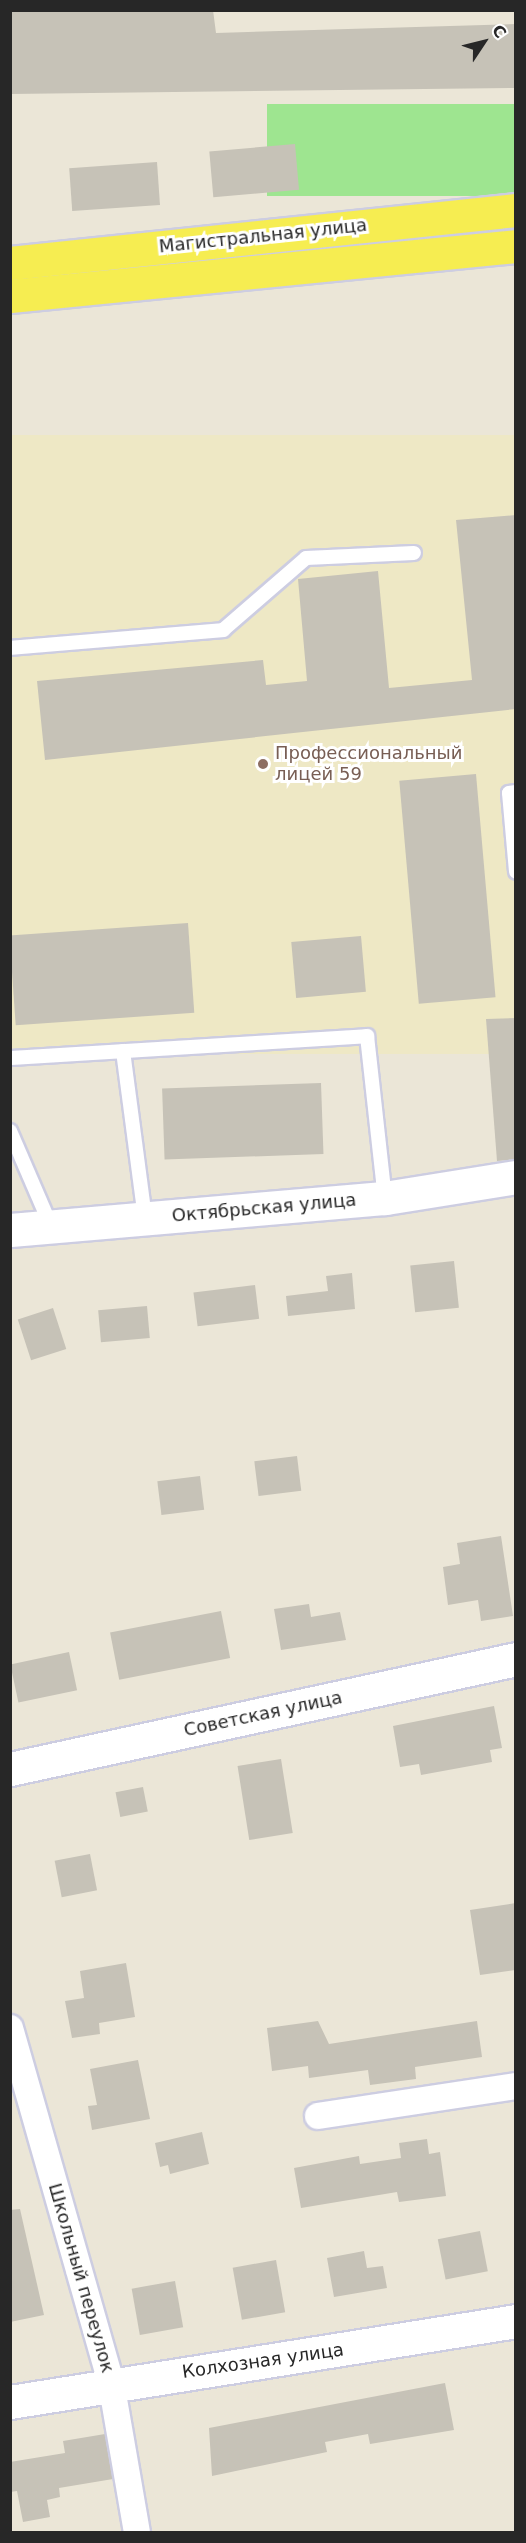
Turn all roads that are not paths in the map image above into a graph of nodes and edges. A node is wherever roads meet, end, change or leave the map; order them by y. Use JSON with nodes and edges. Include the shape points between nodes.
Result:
{"nodes":[{"id":1,"x":516,"y":210,"type":"edge"},
{"id":2,"x":516,"y":246,"type":"edge"},
{"id":3,"x":10,"y":263,"type":"edge"},
{"id":4,"x":10,"y":296,"type":"edge"},
{"id":5,"x":414,"y":553,"type":"dead end"},
{"id":6,"x":10,"y":648,"type":"edge"},
{"id":7,"x":516,"y":792,"type":"edge"},
{"id":8,"x":516,"y":872,"type":"edge"},
{"id":9,"x":123,"y":1051,"type":"junction"},
{"id":10,"x":10,"y":1058,"type":"edge"},
{"id":11,"x":10,"y":1131,"type":"edge"},
{"id":12,"x":516,"y":1177,"type":"edge"},
{"id":13,"x":385,"y":1198,"type":"junction"},
{"id":14,"x":145,"y":1218,"type":"junction"},
{"id":15,"x":51,"y":1226,"type":"junction"},
{"id":16,"x":10,"y":1230,"type":"edge"},
{"id":17,"x":516,"y":1659,"type":"edge"},
{"id":18,"x":10,"y":1769,"type":"edge"},
{"id":19,"x":10,"y":2028,"type":"edge"},
{"id":20,"x":516,"y":2086,"type":"edge"},
{"id":21,"x":318,"y":2116,"type":"dead end"},
{"id":22,"x":516,"y":2320,"type":"edge"},
{"id":23,"x":111,"y":2382,"type":"junction"},
{"id":24,"x":10,"y":2402,"type":"edge"},
{"id":25,"x":137,"y":2532,"type":"edge"}],
"edges":[{"from":1,"to":3,"type":"main road","name":"Магистральная улица"},
{"from":2,"to":4,"type":"main road","name":"Магистральная улица"},
{"from":5,"to":6,"type":"lane","via":[[306,558],[223,630]]},
{"from":7,"to":8,"type":"lane","via":[[509,793]]},
{"from":9,"to":10,"type":"lane"},
{"from":9,"to":13,"type":"lane","via":[[367,1036]]},
{"from":9,"to":14,"type":"lane"},
{"from":11,"to":15,"type":"lane"},
{"from":12,"to":13,"type":"street","name":"Октябрьская улица"},
{"from":13,"to":14,"type":"street","name":"Октябрьская улица"},
{"from":14,"to":15,"type":"street","name":"Октябрьская улица"},
{"from":15,"to":16,"type":"street","name":"Октябрьская улица"},
{"from":17,"to":18,"type":"street","name":"Советская улица"},
{"from":19,"to":23,"type":"street","name":"Школьный переулок"},
{"from":20,"to":21,"type":"street"},
{"from":22,"to":23,"type":"street","name":"Колхозная улица"},
{"from":23,"to":24,"type":"street","name":"Колхозная улица"},
{"from":23,"to":25,"type":"street","name":"Школьный переулок"}]}
